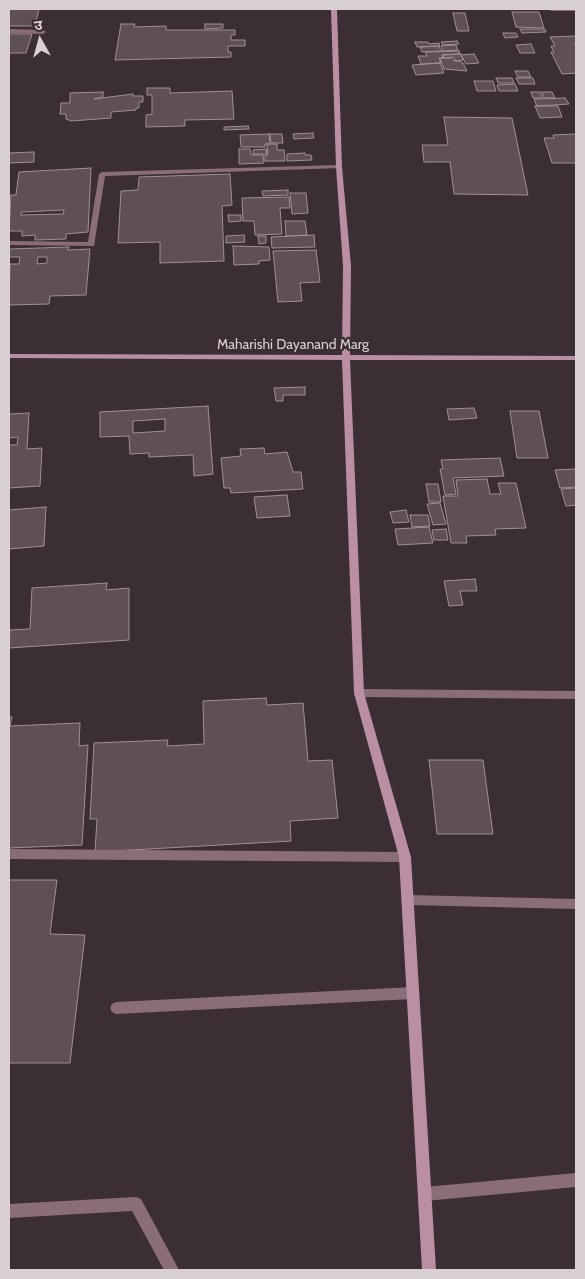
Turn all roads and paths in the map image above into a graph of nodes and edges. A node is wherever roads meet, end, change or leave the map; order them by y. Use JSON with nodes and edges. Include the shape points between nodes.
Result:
{"nodes":[{"id":1,"x":334,"y":9,"type":"edge"},
{"id":2,"x":551,"y":9,"type":"edge"},
{"id":3,"x":576,"y":9,"type":"edge"},
{"id":4,"x":9,"y":31,"type":"edge"},
{"id":5,"x":43,"y":32,"type":"dead end"},
{"id":6,"x":338,"y":167,"type":"junction"},
{"id":7,"x":9,"y":243,"type":"edge"},
{"id":8,"x":9,"y":356,"type":"edge"},
{"id":9,"x":346,"y":358,"type":"junction"},
{"id":10,"x":576,"y":358,"type":"edge"},
{"id":11,"x":359,"y":694,"type":"junction"},
{"id":12,"x":576,"y":695,"type":"edge"},
{"id":13,"x":9,"y":854,"type":"edge"},
{"id":14,"x":405,"y":857,"type":"junction"},
{"id":15,"x":408,"y":900,"type":"junction"},
{"id":16,"x":576,"y":904,"type":"edge"},
{"id":17,"x":413,"y":993,"type":"junction"},
{"id":18,"x":116,"y":1008,"type":"dead end"},
{"id":19,"x":576,"y":1181,"type":"edge"},
{"id":20,"x":425,"y":1194,"type":"junction"},
{"id":21,"x":9,"y":1212,"type":"edge"},
{"id":22,"x":172,"y":1270,"type":"edge"},
{"id":23,"x":429,"y":1270,"type":"edge"}],
"edges":[{"from":1,"to":6,"type":"street"},
{"from":2,"to":3,"type":"street"},
{"from":4,"to":5,"type":"street"},
{"from":6,"to":7,"type":"street","via":[[102,174],[91,244]]},
{"from":6,"to":9,"type":"street","via":[[347,266]]},
{"from":8,"to":9,"type":"street","name":"Maharishi Dayanand Marg"},
{"from":9,"to":10,"type":"street","name":"Maharishi Dayanand Marg"},
{"from":9,"to":11,"type":"street"},
{"from":11,"to":12,"type":"street"},
{"from":11,"to":14,"type":"street"},
{"from":13,"to":14,"type":"street"},
{"from":14,"to":15,"type":"street"},
{"from":15,"to":16,"type":"street"},
{"from":15,"to":17,"type":"street"},
{"from":17,"to":18,"type":"street"},
{"from":17,"to":20,"type":"street"},
{"from":19,"to":20,"type":"street"},
{"from":20,"to":23,"type":"street"},
{"from":21,"to":22,"type":"street","via":[[136,1204]]}]}
